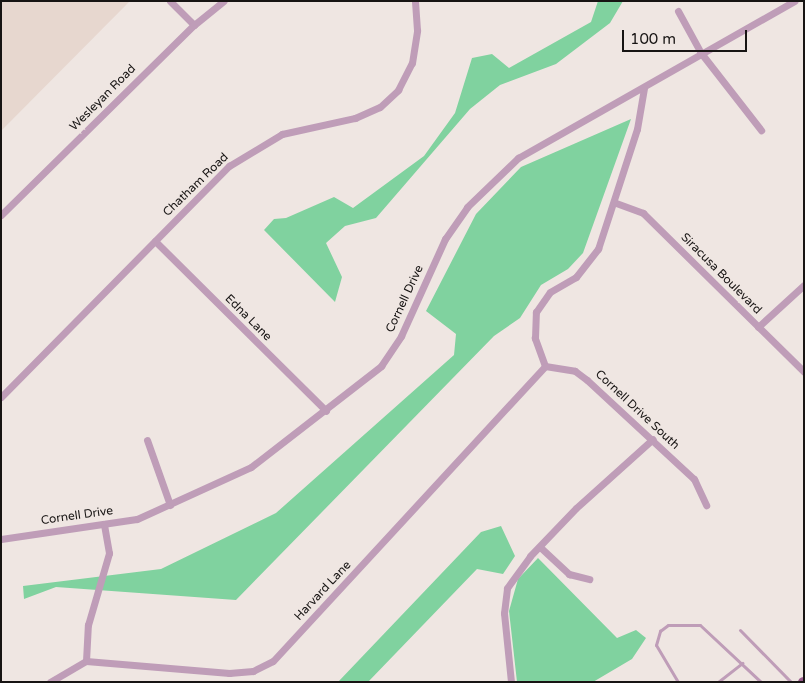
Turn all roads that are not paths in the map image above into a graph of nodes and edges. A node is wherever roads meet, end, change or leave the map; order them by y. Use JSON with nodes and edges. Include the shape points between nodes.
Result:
{"nodes":[{"id":1,"x":170,"y":1,"type":"edge"},
{"id":2,"x":224,"y":1,"type":"edge"},
{"id":3,"x":415,"y":1,"type":"edge"},
{"id":4,"x":794,"y":1,"type":"edge"},
{"id":5,"x":678,"y":12,"type":"dead end"},
{"id":6,"x":194,"y":25,"type":"junction"},
{"id":7,"x":702,"y":53,"type":"junction"},
{"id":8,"x":644,"y":88,"type":"junction"},
{"id":9,"x":761,"y":130,"type":"dead end"},
{"id":10,"x":616,"y":203,"type":"junction"},
{"id":11,"x":1,"y":215,"type":"edge"},
{"id":12,"x":155,"y":241,"type":"junction"},
{"id":13,"x":804,"y":285,"type":"edge"},
{"id":14,"x":758,"y":327,"type":"junction"},
{"id":15,"x":545,"y":366,"type":"junction"},
{"id":16,"x":804,"y":372,"type":"edge"},
{"id":17,"x":1,"y":397,"type":"edge"},
{"id":18,"x":326,"y":412,"type":"junction"},
{"id":19,"x":652,"y":439,"type":"junction"},
{"id":20,"x":147,"y":440,"type":"dead end"},
{"id":21,"x":170,"y":505,"type":"junction"},
{"id":22,"x":706,"y":505,"type":"dead end"},
{"id":23,"x":104,"y":524,"type":"junction"},
{"id":24,"x":1,"y":539,"type":"edge"},
{"id":25,"x":540,"y":546,"type":"junction"},
{"id":26,"x":589,"y":579,"type":"dead end"},
{"id":27,"x":804,"y":579,"type":"edge"},
{"id":28,"x":804,"y":589,"type":"edge"},
{"id":29,"x":740,"y":630,"type":"dead end"},
{"id":30,"x":86,"y":661,"type":"junction"},
{"id":31,"x":742,"y":663,"type":"junction"},
{"id":32,"x":230,"y":673,"type":"junction"},
{"id":33,"x":50,"y":682,"type":"edge"},
{"id":34,"x":228,"y":682,"type":"edge"},
{"id":35,"x":511,"y":682,"type":"edge"},
{"id":36,"x":678,"y":682,"type":"edge"},
{"id":37,"x":718,"y":682,"type":"edge"},
{"id":38,"x":761,"y":682,"type":"edge"},
{"id":39,"x":791,"y":682,"type":"edge"}],
"edges":[{"from":1,"to":6,"type":"street"},
{"from":2,"to":6,"type":"street","name":"Wesleyan Road"},
{"from":3,"to":12,"type":"street","name":"Chatham Road","via":[[412,63],[398,90],[386,101],[355,118],[282,134],[256,146],[228,166]]},
{"from":4,"to":7,"type":"street","name":"Cornell Drive"},
{"from":5,"to":7,"type":"street"},
{"from":6,"to":11,"type":"street","name":"Wesleyan Road"},
{"from":7,"to":8,"type":"street","name":"Cornell Drive"},
{"from":7,"to":9,"type":"street"},
{"from":8,"to":10,"type":"street"},
{"from":8,"to":18,"type":"street","name":"Cornell Drive","via":[[518,158],[491,182],[445,239],[401,336],[381,366]]},
{"from":10,"to":14,"type":"street","name":"Siracusa Boulevard","via":[[643,212]]},
{"from":10,"to":15,"type":"street","via":[[598,249],[576,277],[550,292],[536,312],[534,338]]},
{"from":12,"to":17,"type":"street","name":"Chatham Road"},
{"from":12,"to":18,"type":"street","name":"Edna Lane"},
{"from":13,"to":14,"type":"street"},
{"from":14,"to":16,"type":"street","name":"Siracusa Boulevard"},
{"from":15,"to":19,"type":"street","name":"Cornell Drive South","via":[[575,371]]},
{"from":15,"to":32,"type":"street","name":"Harvard Lane","via":[[273,661],[253,671]]},
{"from":18,"to":21,"type":"street","name":"Cornell Drive","via":[[251,467]]},
{"from":19,"to":22,"type":"street","name":"Cornell Drive South","via":[[694,478]]},
{"from":19,"to":25,"type":"street","via":[[606,477]]},
{"from":20,"to":21,"type":"street"},
{"from":21,"to":23,"type":"street","name":"Cornell Drive","via":[[137,519]]},
{"from":23,"to":24,"type":"street","name":"Cornell Drive"},
{"from":23,"to":30,"type":"street","via":[[109,553],[88,625]]},
{"from":25,"to":26,"type":"street","via":[[569,574]]},
{"from":25,"to":35,"type":"street","via":[[513,579],[504,598]]},
{"from":27,"to":28,"type":"lane"},
{"from":29,"to":39,"type":"lane"},
{"from":30,"to":32,"type":"street","name":"Harvard Lane"},
{"from":30,"to":33,"type":"street"},
{"from":31,"to":36,"type":"lane","via":[[700,625],[668,625],[656,639]]},
{"from":31,"to":37,"type":"lane"},
{"from":31,"to":38,"type":"lane"},
{"from":32,"to":34,"type":"street"}]}
